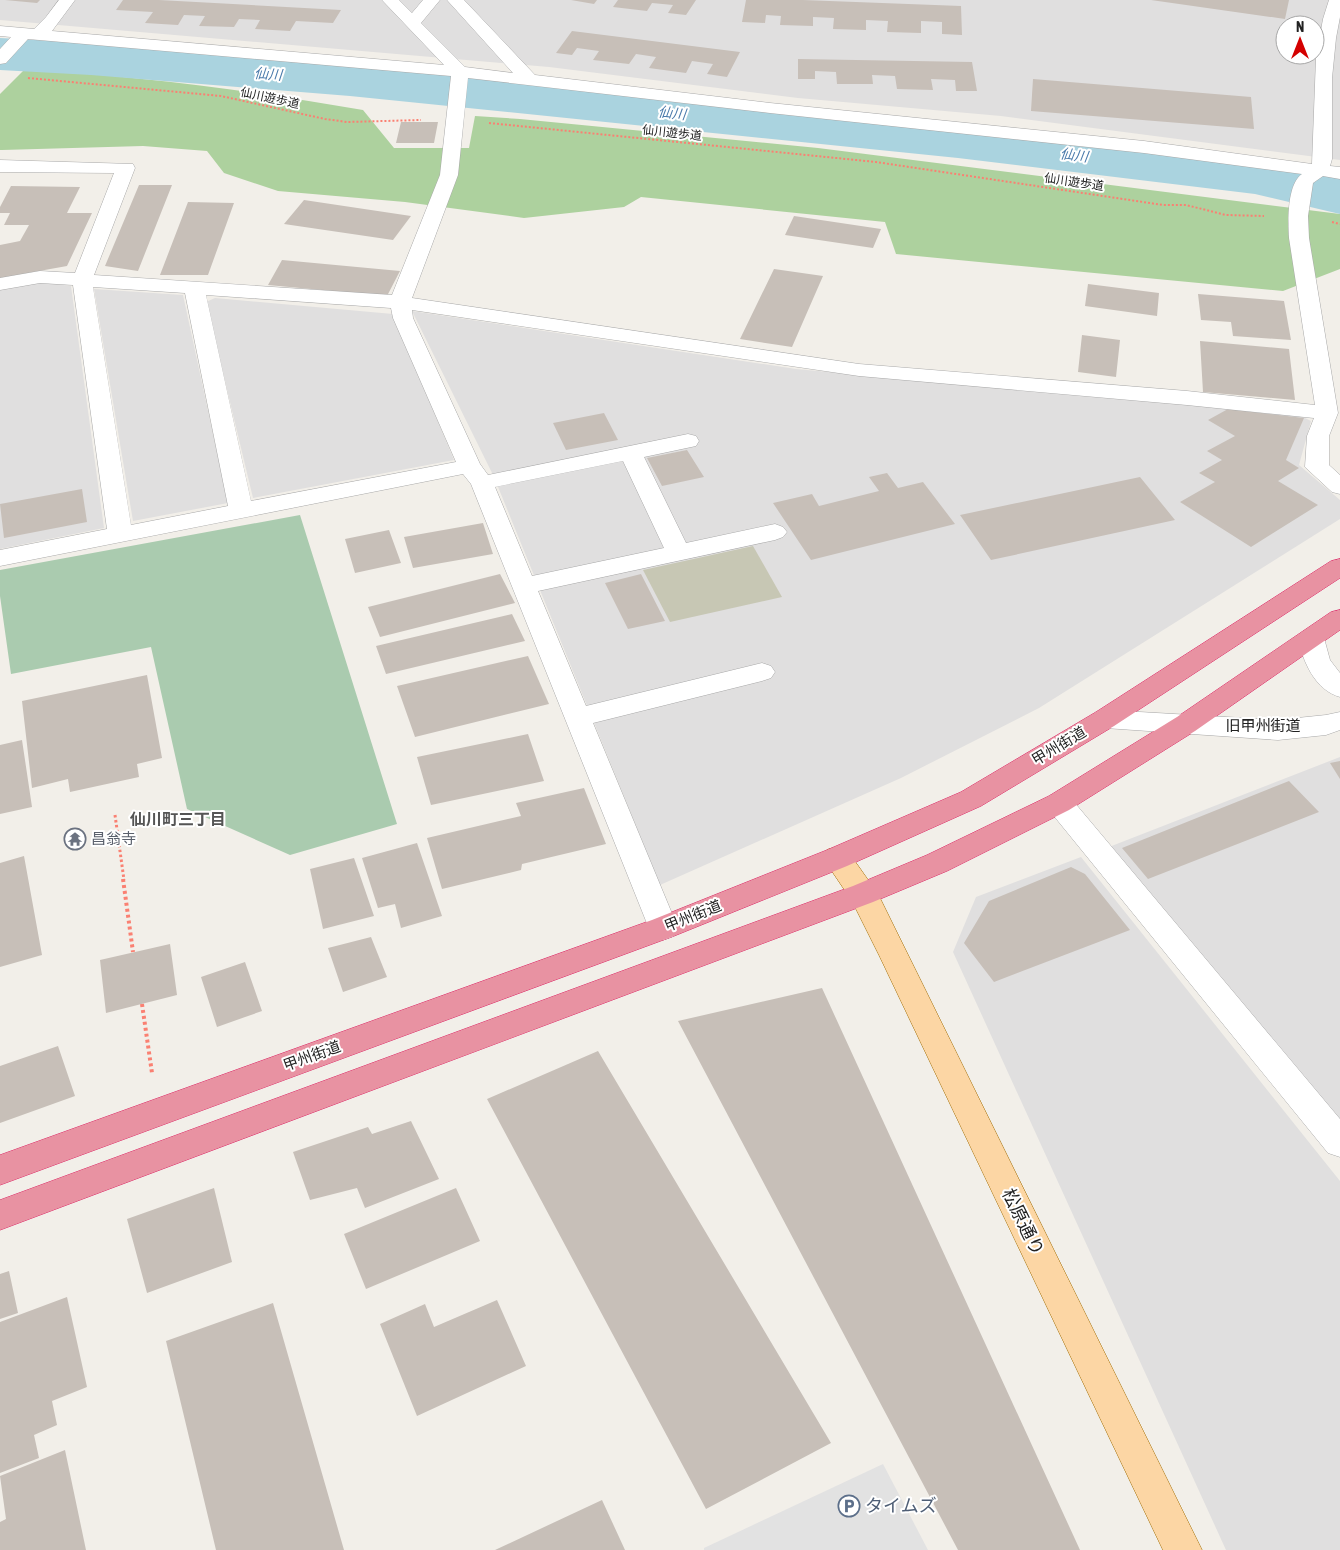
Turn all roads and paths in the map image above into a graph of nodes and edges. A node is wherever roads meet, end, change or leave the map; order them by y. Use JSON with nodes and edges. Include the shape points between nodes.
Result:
{"nodes":[{"id":1,"x":67,"y":0,"type":"edge"},
{"id":2,"x":390,"y":0,"type":"edge"},
{"id":3,"x":432,"y":0,"type":"edge"},
{"id":4,"x":455,"y":0,"type":"edge"},
{"id":5,"x":1337,"y":0,"type":"edge"},
{"id":6,"x":413,"y":22,"type":"junction"},
{"id":7,"x":0,"y":31,"type":"edge"},
{"id":8,"x":26,"y":37,"type":"junction"},
{"id":9,"x":0,"y":60,"type":"edge"},
{"id":10,"x":459,"y":77,"type":"junction"},
{"id":11,"x":19,"y":78,"type":"dead end"},
{"id":12,"x":529,"y":79,"type":"junction"},
{"id":13,"x":454,"y":118,"type":"junction"},
{"id":14,"x":0,"y":166,"type":"edge"},
{"id":15,"x":1340,"y":173,"type":"edge"},
{"id":16,"x":1312,"y":176,"type":"junction"},
{"id":17,"x":1299,"y":214,"type":"junction"},
{"id":18,"x":1340,"y":224,"type":"edge"},
{"id":19,"x":82,"y":280,"type":"junction"},
{"id":20,"x":0,"y":284,"type":"edge"},
{"id":21,"x":195,"y":290,"type":"junction"},
{"id":22,"x":400,"y":302,"type":"junction"},
{"id":23,"x":1327,"y":413,"type":"junction"},
{"id":24,"x":688,"y":441,"type":"dead end"},
{"id":25,"x":632,"y":452,"type":"junction"},
{"id":26,"x":475,"y":474,"type":"junction"},
{"id":27,"x":1340,"y":487,"type":"edge"},
{"id":28,"x":241,"y":510,"type":"junction"},
{"id":29,"x":775,"y":532,"type":"dead end"},
{"id":30,"x":120,"y":534,"type":"junction"},
{"id":31,"x":679,"y":553,"type":"junction"},
{"id":32,"x":0,"y":558,"type":"edge"},
{"id":33,"x":1340,"y":567,"type":"edge"},
{"id":34,"x":524,"y":586,"type":"junction"},
{"id":35,"x":1340,"y":618,"type":"edge"},
{"id":36,"x":1311,"y":638,"type":"junction"},
{"id":37,"x":762,"y":672,"type":"dead end"},
{"id":38,"x":1340,"y":688,"type":"edge"},
{"id":39,"x":577,"y":718,"type":"junction"},
{"id":40,"x":1105,"y":719,"type":"junction"},
{"id":41,"x":1340,"y":721,"type":"edge"},
{"id":42,"x":1186,"y":724,"type":"junction"},
{"id":43,"x":1059,"y":803,"type":"junction"},
{"id":44,"x":115,"y":815,"type":"dead end"},
{"id":45,"x":836,"y":858,"type":"junction"},
{"id":46,"x":863,"y":894,"type":"junction"},
{"id":47,"x":663,"y":928,"type":"junction"},
{"id":48,"x":133,"y":952,"type":"dead end"},
{"id":49,"x":142,"y":1004,"type":"dead end"},
{"id":50,"x":153,"y":1081,"type":"dead end"},
{"id":51,"x":1340,"y":1143,"type":"edge"},
{"id":52,"x":0,"y":1170,"type":"edge"},
{"id":53,"x":0,"y":1215,"type":"edge"},
{"id":54,"x":1183,"y":1550,"type":"edge"}],
"edges":[{"from":1,"to":8,"type":"street","via":[[52,21]]},
{"from":2,"to":6,"type":"street"},
{"from":3,"to":6,"type":"street"},
{"from":4,"to":12,"type":"street"},
{"from":5,"to":16,"type":"street","via":[[1329,22],[1325,55],[1323,159]]},
{"from":6,"to":10,"type":"street"},
{"from":7,"to":8,"type":"street"},
{"from":8,"to":9,"type":"street"},
{"from":8,"to":10,"type":"street"},
{"from":10,"to":12,"type":"street"},
{"from":10,"to":13,"type":"street"},
{"from":11,"to":13,"type":"path","name":"仙川遊歩道","via":[[221,96],[347,122]]},
{"from":12,"to":16,"type":"street","via":[[1144,147]]},
{"from":13,"to":17,"type":"path","name":"仙川遊歩道","via":[[876,162],[1186,206],[1226,215]]},
{"from":13,"to":22,"type":"street","via":[[449,175]]},
{"from":14,"to":19,"type":"street","via":[[126,168]]},
{"from":15,"to":16,"type":"street"},
{"from":16,"to":17,"type":"street"},
{"from":17,"to":18,"type":"path","name":"仙川遊歩道"},
{"from":17,"to":23,"type":"street","via":[[1301,256]]},
{"from":19,"to":20,"type":"street","via":[[40,277]]},
{"from":19,"to":21,"type":"street"},
{"from":19,"to":30,"type":"street"},
{"from":21,"to":22,"type":"street"},
{"from":21,"to":28,"type":"street"},
{"from":22,"to":23,"type":"street","via":[[859,370]]},
{"from":22,"to":26,"type":"street","via":[[403,318]]},
{"from":23,"to":27,"type":"street","via":[[1318,436],[1317,467]]},
{"from":24,"to":25,"type":"street"},
{"from":25,"to":26,"type":"street"},
{"from":25,"to":31,"type":"street"},
{"from":26,"to":28,"type":"street"},
{"from":26,"to":34,"type":"street"},
{"from":28,"to":30,"type":"street"},
{"from":29,"to":31,"type":"street"},
{"from":30,"to":32,"type":"street"},
{"from":31,"to":34,"type":"street"},
{"from":33,"to":40,"type":"highway","name":"甲州街道"},
{"from":34,"to":39,"type":"street"},
{"from":35,"to":36,"type":"highway"},
{"from":36,"to":38,"type":"street","via":[[1315,659],[1330,681]]},
{"from":36,"to":42,"type":"highway"},
{"from":37,"to":39,"type":"street"},
{"from":39,"to":47,"type":"street"},
{"from":40,"to":42,"type":"street","name":"旧甲州街道"},
{"from":40,"to":45,"type":"highway","name":"甲州街道","via":[[971,799]]},
{"from":41,"to":42,"type":"street","name":"旧甲州街道","via":[[1278,730]]},
{"from":42,"to":43,"type":"highway"},
{"from":43,"to":46,"type":"highway","via":[[937,863]]},
{"from":43,"to":51,"type":"street"},
{"from":44,"to":48,"type":"path"},
{"from":45,"to":46,"type":"main road","name":"松原通り"},
{"from":45,"to":47,"type":"highway","name":"甲州街道"},
{"from":46,"to":53,"type":"highway"},
{"from":46,"to":54,"type":"main road","name":"松原通り"},
{"from":47,"to":52,"type":"highway","name":"甲州街道"},
{"from":49,"to":50,"type":"path"}]}
